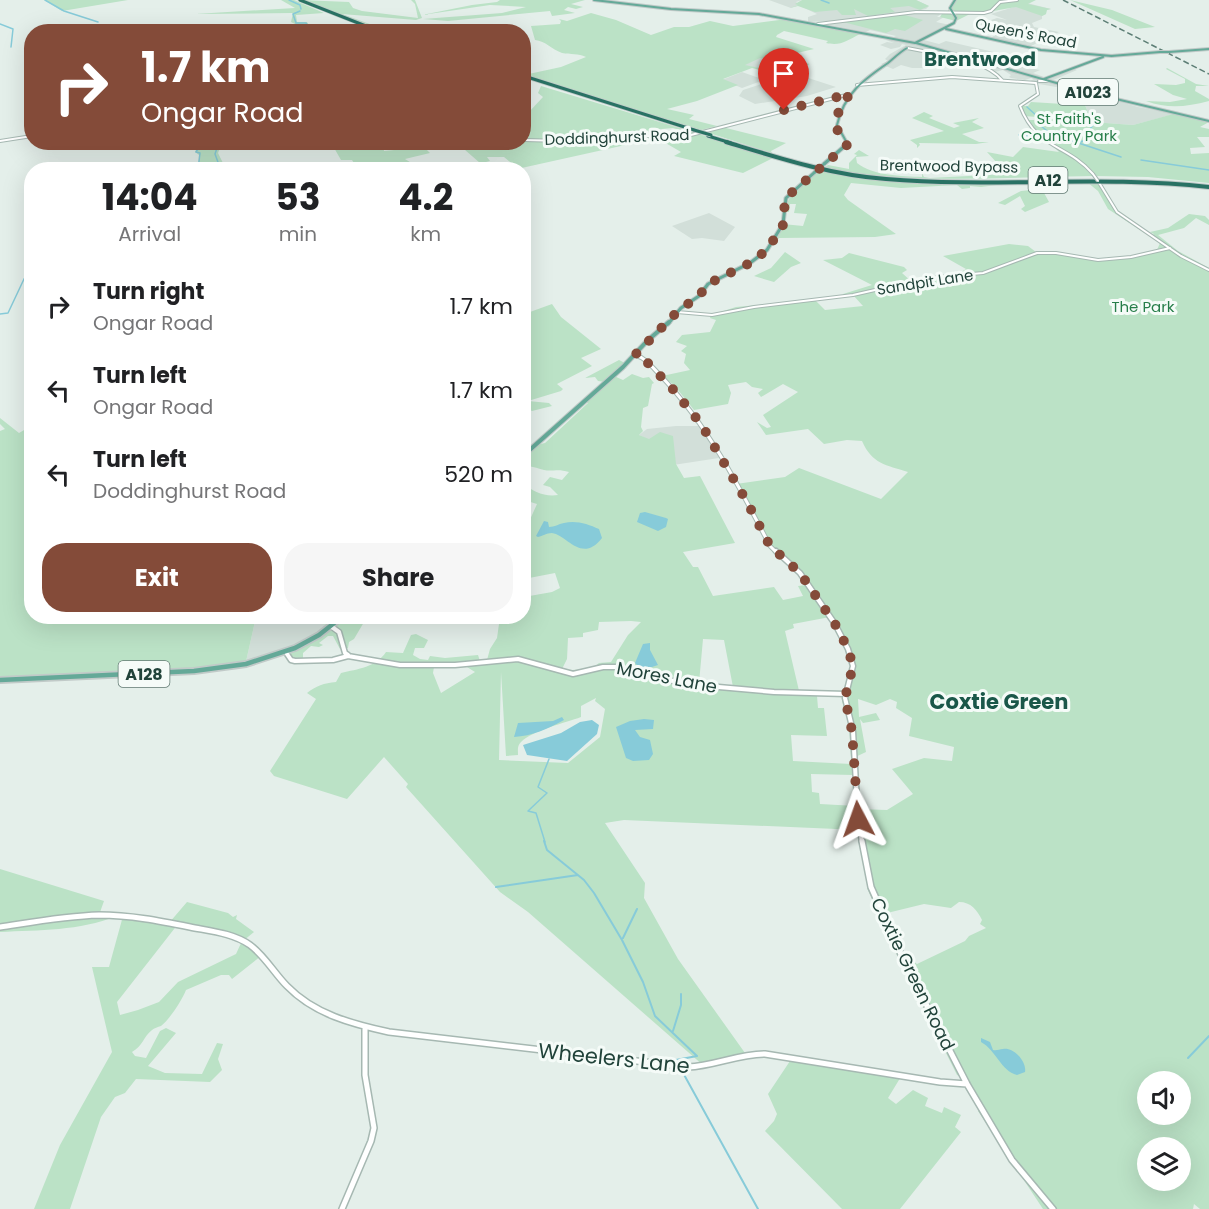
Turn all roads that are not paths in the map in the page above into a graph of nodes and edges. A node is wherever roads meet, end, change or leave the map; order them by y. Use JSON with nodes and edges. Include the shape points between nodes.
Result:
{"nodes":[{"id":1,"x":298,"y":0,"type":"edge"},
{"id":2,"x":594,"y":0,"type":"edge"},
{"id":3,"x":955,"y":0,"type":"edge"},
{"id":4,"x":1017,"y":0,"type":"edge"},
{"id":5,"x":953,"y":14,"type":"junction"},
{"id":6,"x":959,"y":14,"type":"junction"},
{"id":7,"x":968,"y":14,"type":"junction"},
{"id":8,"x":963,"y":15,"type":"junction"},
{"id":9,"x":957,"y":18,"type":"junction"},
{"id":10,"x":359,"y":24,"type":"edge"},
{"id":11,"x":829,"y":24,"type":"junction"},
{"id":12,"x":946,"y":29,"type":"junction"},
{"id":13,"x":912,"y":43,"type":"junction"},
{"id":14,"x":918,"y":43,"type":"junction"},
{"id":15,"x":907,"y":48,"type":"junction"},
{"id":16,"x":1209,"y":49,"type":"edge"},
{"id":17,"x":927,"y":53,"type":"junction"},
{"id":18,"x":1103,"y":57,"type":"junction"},
{"id":19,"x":531,"y":79,"type":"edge"},
{"id":20,"x":1044,"y":79,"type":"junction"},
{"id":21,"x":1002,"y":80,"type":"junction"},
{"id":22,"x":1038,"y":82,"type":"junction"},
{"id":23,"x":1057,"y":83,"type":"junction"},
{"id":24,"x":857,"y":85,"type":"junction"},
{"id":25,"x":850,"y":94,"type":"junction"},
{"id":26,"x":1209,"y":121,"type":"edge"},
{"id":27,"x":24,"y":137,"type":"edge"},
{"id":28,"x":531,"y":140,"type":"edge"},
{"id":29,"x":0,"y":141,"type":"edge"},
{"id":30,"x":1209,"y":186,"type":"edge"},
{"id":31,"x":1170,"y":248,"type":"junction"},
{"id":32,"x":1209,"y":270,"type":"edge"},
{"id":33,"x":677,"y":312,"type":"junction"},
{"id":34,"x":635,"y":355,"type":"junction"},
{"id":35,"x":531,"y":449,"type":"edge"},
{"id":36,"x":335,"y":624,"type":"edge"},
{"id":37,"x":332,"y":627,"type":"junction"},
{"id":38,"x":286,"y":654,"type":"junction"},
{"id":39,"x":345,"y":656,"type":"junction"},
{"id":40,"x":0,"y":680,"type":"edge"},
{"id":41,"x":846,"y":694,"type":"junction"},
{"id":42,"x":0,"y":927,"type":"edge"},
{"id":43,"x":365,"y":1027,"type":"junction"},
{"id":44,"x":967,"y":1084,"type":"junction"},
{"id":45,"x":342,"y":1209,"type":"edge"},
{"id":46,"x":1053,"y":1209,"type":"edge"}],
"edges":[{"from":1,"to":10,"type":"highway"},
{"from":2,"to":11,"type":"main road","via":[[754,13]]},
{"from":3,"to":5,"type":"main road","via":[[950,8]]},
{"from":4,"to":7,"type":"street","via":[[999,3],[989,12]]},
{"from":5,"to":6,"type":"street"},
{"from":5,"to":9,"type":"main road"},
{"from":5,"to":11,"type":"street","via":[[916,12]]},
{"from":6,"to":7,"type":"street"},
{"from":6,"to":8,"type":"street"},
{"from":7,"to":8,"type":"street"},
{"from":8,"to":9,"type":"street"},
{"from":9,"to":12,"type":"main road"},
{"from":11,"to":13,"type":"main road"},
{"from":12,"to":14,"type":"main road"},
{"from":12,"to":18,"type":"main road","name":"Queen's Road","via":[[1041,50]]},
{"from":13,"to":14,"type":"main road"},
{"from":13,"to":15,"type":"main road"},
{"from":14,"to":20,"type":"main road","number":"A1023"},
{"from":15,"to":17,"type":"street"},
{"from":15,"to":17,"type":"street"},
{"from":15,"to":24,"type":"main road"},
{"from":16,"to":18,"type":"main road","bridge":true},
{"from":17,"to":21,"type":"street","via":[[986,68]]},
{"from":18,"to":20,"type":"main road"},
{"from":19,"to":30,"type":"highway","name":"Brentwood Bypass","number":"A12","bridge":true,"via":[[812,166],[883,178],[1134,177]]},
{"from":20,"to":22,"type":"street"},
{"from":20,"to":23,"type":"main road","number":"A1023"},
{"from":21,"to":22,"type":"street"},
{"from":21,"to":24,"type":"street","via":[[930,78]]},
{"from":22,"to":23,"type":"street"},
{"from":22,"to":31,"type":"street","bridge":true,"via":[[1038,94],[1020,106],[1024,119],[1038,135],[1083,163],[1118,212]]},
{"from":23,"to":26,"type":"main road","number":"A1023"},
{"from":24,"to":25,"type":"main road"},
{"from":25,"to":28,"type":"street","name":"Doddinghurst Road","via":[[687,136]]},
{"from":25,"to":33,"type":"main road","bridge":true,"via":[[841,104],[837,123],[848,143],[786,198],[783,225],[767,250],[750,263],[713,280]]},
{"from":27,"to":29,"type":"street"},
{"from":31,"to":32,"type":"street"},
{"from":31,"to":33,"type":"street","name":"Sandpit Lane","via":[[1098,260],[1037,253],[983,273],[928,278],[853,295],[712,315]]},
{"from":33,"to":34,"type":"main road"},
{"from":34,"to":35,"type":"main road"},
{"from":34,"to":41,"type":"street","name":"Coxtie Green Road","via":[[642,357],[671,387],[701,424],[770,546],[800,573],[835,624],[853,663]]},
{"from":36,"to":37,"type":"main road","number":"A128"},
{"from":37,"to":38,"type":"main road","number":"A128"},
{"from":37,"to":39,"type":"street","via":[[339,632]]},
{"from":38,"to":39,"type":"street","name":"Mores Lane","via":[[295,661]]},
{"from":38,"to":40,"type":"main road","number":"A128","via":[[233,668]]},
{"from":39,"to":41,"type":"street","name":"Mores Lane","via":[[400,665],[518,659],[573,674],[618,667],[696,686]]},
{"from":41,"to":44,"type":"street","name":"Coxtie Green Road","via":[[857,809],[871,887],[904,962]]},
{"from":42,"to":43,"type":"street","name":"Wheelers Lane","via":[[116,916],[221,934],[242,941],[257,952],[307,1003]]},
{"from":43,"to":44,"type":"street","name":"Wheelers Lane","via":[[688,1067],[706,1066],[745,1053],[765,1054]]},
{"from":43,"to":45,"type":"street","via":[[365,1075],[374,1128]]},
{"from":44,"to":46,"type":"street","name":"Coxtie Green Road","via":[[1012,1160]]}]}
